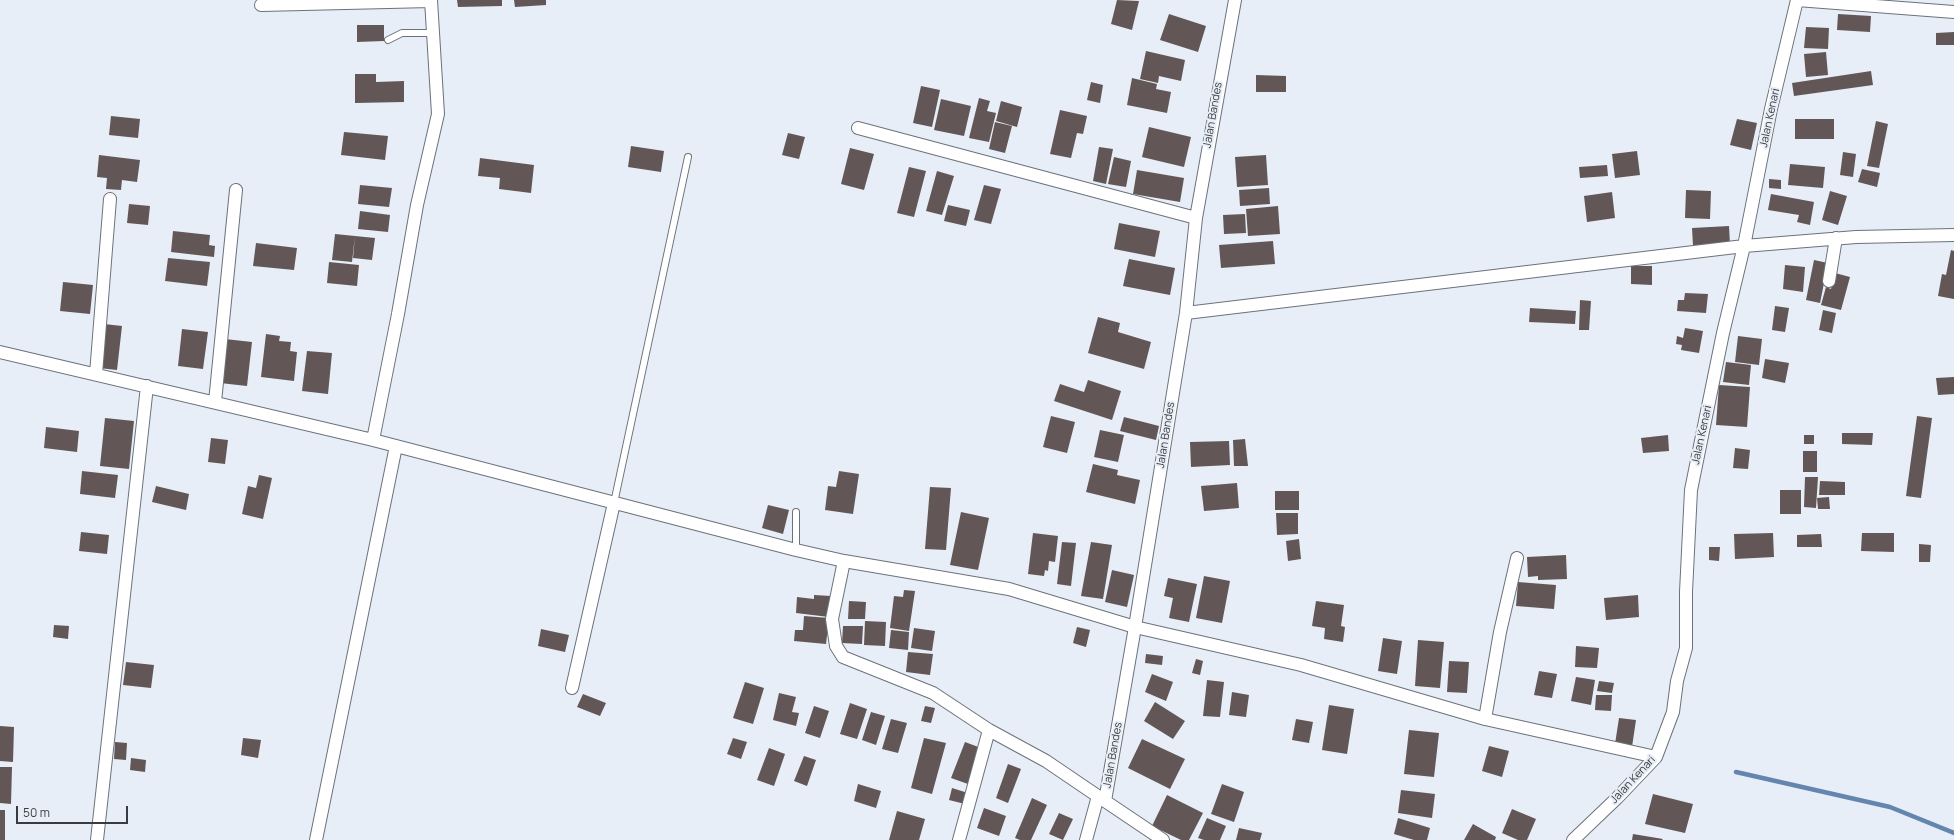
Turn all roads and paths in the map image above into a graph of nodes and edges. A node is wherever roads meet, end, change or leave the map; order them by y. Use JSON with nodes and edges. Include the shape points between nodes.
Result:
{"nodes":[{"id":1,"x":1235,"y":0,"type":"edge"},
{"id":2,"x":1797,"y":0,"type":"edge"},
{"id":3,"x":431,"y":1,"type":"edge"},
{"id":4,"x":261,"y":5,"type":"dead end"},
{"id":5,"x":1954,"y":12,"type":"edge"},
{"id":6,"x":432,"y":33,"type":"junction"},
{"id":7,"x":388,"y":40,"type":"dead end"},
{"id":8,"x":858,"y":128,"type":"dead end"},
{"id":9,"x":688,"y":157,"type":"dead end"},
{"id":10,"x":236,"y":190,"type":"dead end"},
{"id":11,"x":110,"y":199,"type":"dead end"},
{"id":12,"x":1196,"y":218,"type":"junction"},
{"id":13,"x":1954,"y":235,"type":"edge"},
{"id":14,"x":1836,"y":238,"type":"junction"},
{"id":15,"x":1744,"y":246,"type":"junction"},
{"id":16,"x":1829,"y":281,"type":"dead end"},
{"id":17,"x":1186,"y":313,"type":"junction"},
{"id":18,"x":0,"y":352,"type":"edge"},
{"id":19,"x":96,"y":374,"type":"junction"},
{"id":20,"x":147,"y":386,"type":"junction"},
{"id":21,"x":215,"y":402,"type":"junction"},
{"id":22,"x":372,"y":440,"type":"junction"},
{"id":23,"x":396,"y":446,"type":"junction"},
{"id":24,"x":614,"y":503,"type":"junction"},
{"id":25,"x":796,"y":512,"type":"dead end"},
{"id":26,"x":796,"y":550,"type":"junction"},
{"id":27,"x":1517,"y":558,"type":"dead end"},
{"id":28,"x":844,"y":561,"type":"junction"},
{"id":29,"x":1136,"y":627,"type":"junction"},
{"id":30,"x":572,"y":688,"type":"dead end"},
{"id":31,"x":1485,"y":719,"type":"junction"},
{"id":32,"x":989,"y":730,"type":"junction"},
{"id":33,"x":1656,"y":757,"type":"junction"},
{"id":34,"x":1102,"y":798,"type":"junction"},
{"id":35,"x":97,"y":840,"type":"edge"},
{"id":36,"x":316,"y":840,"type":"edge"},
{"id":37,"x":958,"y":840,"type":"edge"},
{"id":38,"x":1086,"y":840,"type":"edge"},
{"id":39,"x":1163,"y":840,"type":"edge"},
{"id":40,"x":1574,"y":840,"type":"edge"}],
"edges":[{"from":1,"to":12,"type":"street","name":"Jalan Bandes"},
{"from":2,"to":5,"type":"street"},
{"from":2,"to":15,"type":"street","name":"Jalan Kenari","via":[[1771,109]]},
{"from":3,"to":4,"type":"street"},
{"from":3,"to":6,"type":"street"},
{"from":6,"to":7,"type":"lane","via":[[402,33]]},
{"from":6,"to":22,"type":"street","via":[[438,98],[437,120],[417,205]]},
{"from":8,"to":12,"type":"street"},
{"from":9,"to":24,"type":"lane"},
{"from":10,"to":21,"type":"street"},
{"from":11,"to":19,"type":"street"},
{"from":12,"to":17,"type":"street","name":"Jalan Bandes"},
{"from":13,"to":14,"type":"street"},
{"from":14,"to":15,"type":"street"},
{"from":14,"to":16,"type":"street"},
{"from":15,"to":17,"type":"street"},
{"from":15,"to":33,"type":"street","name":"Jalan Kenari","via":[[1723,333],[1691,490],[1686,648],[1677,681],[1673,712]]},
{"from":17,"to":29,"type":"street","name":"Jalan Bandes"},
{"from":18,"to":19,"type":"street"},
{"from":19,"to":20,"type":"street"},
{"from":20,"to":21,"type":"street"},
{"from":20,"to":35,"type":"street"},
{"from":21,"to":22,"type":"street"},
{"from":22,"to":23,"type":"street"},
{"from":23,"to":24,"type":"street"},
{"from":23,"to":36,"type":"street"},
{"from":24,"to":26,"type":"street"},
{"from":24,"to":30,"type":"street"},
{"from":25,"to":26,"type":"lane"},
{"from":26,"to":28,"type":"street"},
{"from":27,"to":31,"type":"street","via":[[1500,632]]},
{"from":28,"to":29,"type":"street","via":[[1010,589]]},
{"from":28,"to":32,"type":"street","via":[[832,619],[839,653],[848,660],[933,693]]},
{"from":29,"to":31,"type":"street","via":[[1301,665]]},
{"from":29,"to":34,"type":"street","name":"Jalan Bandes"},
{"from":31,"to":33,"type":"street"},
{"from":32,"to":34,"type":"street","via":[[1046,761]]},
{"from":32,"to":37,"type":"street"},
{"from":33,"to":40,"type":"street","name":"Jalan Kenari"},
{"from":34,"to":38,"type":"street"},
{"from":34,"to":39,"type":"street","name":"Jalan Bandes"}]}
